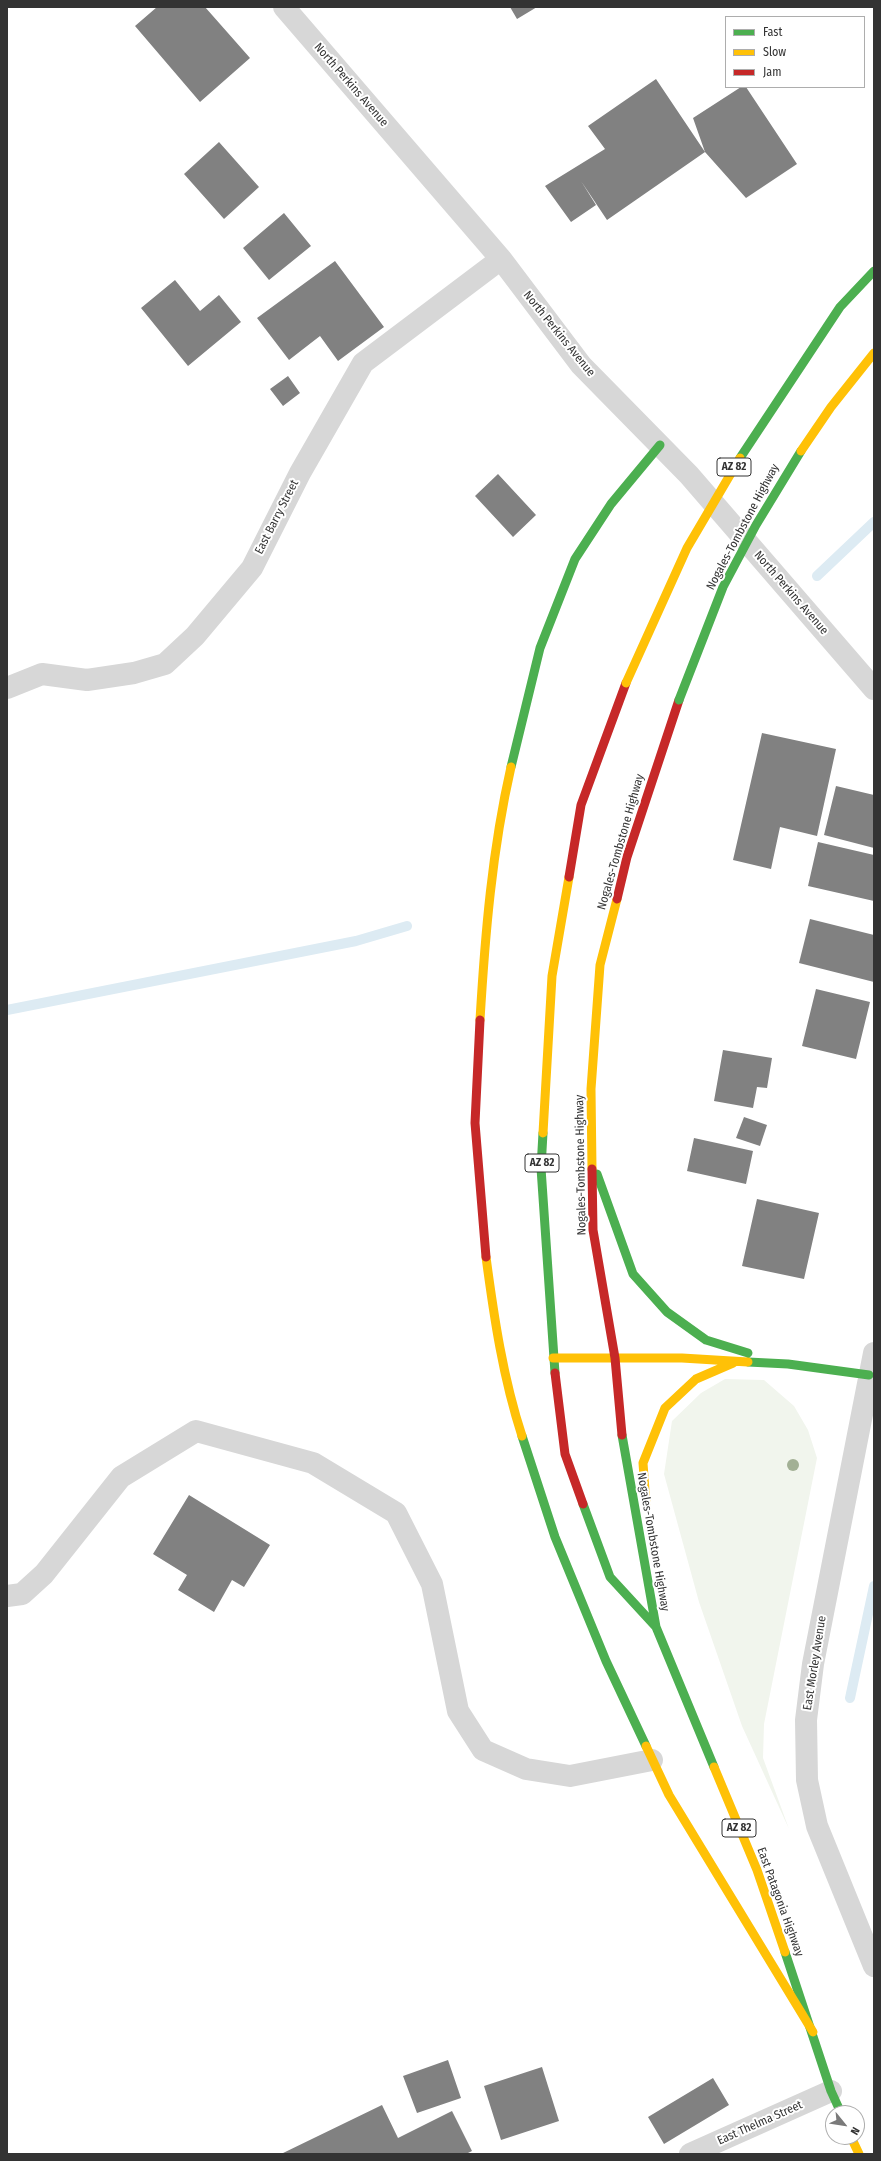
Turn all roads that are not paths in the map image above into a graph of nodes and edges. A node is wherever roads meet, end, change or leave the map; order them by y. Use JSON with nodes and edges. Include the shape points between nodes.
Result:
{"nodes":[{"id":1,"x":284,"y":7,"type":"edge"},
{"id":2,"x":501,"y":259,"type":"junction"},
{"id":3,"x":874,"y":271,"type":"edge"},
{"id":4,"x":874,"y":352,"type":"edge"},
{"id":5,"x":660,"y":445,"type":"junction"},
{"id":6,"x":7,"y":688,"type":"edge"},
{"id":7,"x":874,"y":689,"type":"edge"},
{"id":8,"x":590,"y":1156,"type":"junction"},
{"id":9,"x":874,"y":1354,"type":"edge"},
{"id":10,"x":553,"y":1358,"type":"junction"},
{"id":11,"x":615,"y":1358,"type":"junction"},
{"id":12,"x":737,"y":1361,"type":"junction"},
{"id":13,"x":788,"y":1364,"type":"junction"},
{"id":14,"x":869,"y":1375,"type":"junction"},
{"id":15,"x":647,"y":1510,"type":"dead end"},
{"id":16,"x":648,"y":1526,"type":"dead end"},
{"id":17,"x":7,"y":1596,"type":"edge"},
{"id":18,"x":656,"y":1627,"type":"junction"},
{"id":19,"x":652,"y":1760,"type":"junction"},
{"id":20,"x":874,"y":1966,"type":"edge"},
{"id":21,"x":813,"y":2032,"type":"junction"},
{"id":22,"x":831,"y":2091,"type":"junction"},
{"id":23,"x":837,"y":2105,"type":"edge"},
{"id":24,"x":690,"y":2154,"type":"edge"}],
"edges":[{"from":1,"to":2,"type":"street","name":"North Perkins Avenue"},
{"from":2,"to":5,"type":"street","name":"North Perkins Avenue","via":[[581,365]]},
{"from":2,"to":6,"type":"street","name":"East Barry Street","via":[[363,363],[300,473],[252,568],[194,636],[165,664],[134,673],[87,680],[42,674]]},
{"from":3,"to":10,"type":"main road","name":"Nogales-Tombstone Highway","number":"AZ 82","bridge":true,"via":[[840,307],[742,455],[687,548],[626,683],[581,805],[552,976],[541,1168]]},
{"from":4,"to":8,"type":"main road","name":"Nogales-Tombstone Highway","number":"AZ 82","bridge":true,"via":[[789,467],[722,588],[667,732],[627,857],[600,965],[591,1089]]},
{"from":5,"to":7,"type":"street","name":"North Perkins Avenue","via":[[689,475]]},
{"from":5,"to":19,"type":"main road","via":[[611,504],[575,559],[540,648],[505,794],[485,934],[475,1123],[482,1222],[494,1320],[515,1414],[555,1537],[606,1661]]},
{"from":8,"to":11,"type":"main road","name":"Nogales-Tombstone Highway","number":"AZ 82","via":[[593,1230]]},
{"from":8,"to":13,"type":"main road","via":[[634,1274],[667,1312],[706,1340]]},
{"from":9,"to":14,"type":"street","name":"East Morley Avenue"},
{"from":10,"to":11,"type":"main road"},
{"from":10,"to":18,"type":"main road","name":"Nogales-Tombstone Highway","number":"AZ 82","via":[[565,1454],[610,1577]]},
{"from":11,"to":12,"type":"main road"},
{"from":11,"to":18,"type":"main road","name":"Nogales-Tombstone Highway","number":"AZ 82","via":[[623,1443]]},
{"from":12,"to":13,"type":"main road"},
{"from":12,"to":15,"type":"main road","via":[[696,1379],[665,1408],[643,1463]]},
{"from":13,"to":14,"type":"main road"},
{"from":14,"to":20,"type":"street","name":"East Morley Avenue","via":[[813,1664],[806,1720],[808,1780],[817,1826]]},
{"from":16,"to":18,"type":"main road"},
{"from":17,"to":19,"type":"street","via":[[22,1594],[44,1574],[121,1477],[196,1431],[313,1463],[396,1513],[432,1584],[458,1710],[483,1750],[526,1769],[570,1776]]},
{"from":18,"to":21,"type":"main road","name":"East Patagonia Highway","number":"AZ 82","via":[[757,1870]]},
{"from":19,"to":21,"type":"main road","via":[[669,1795]]},
{"from":21,"to":22,"type":"main road","number":"AZ 82"},
{"from":22,"to":23,"type":"main road","number":"AZ 82"},
{"from":22,"to":24,"type":"street","name":"East Thelma Street"}]}
